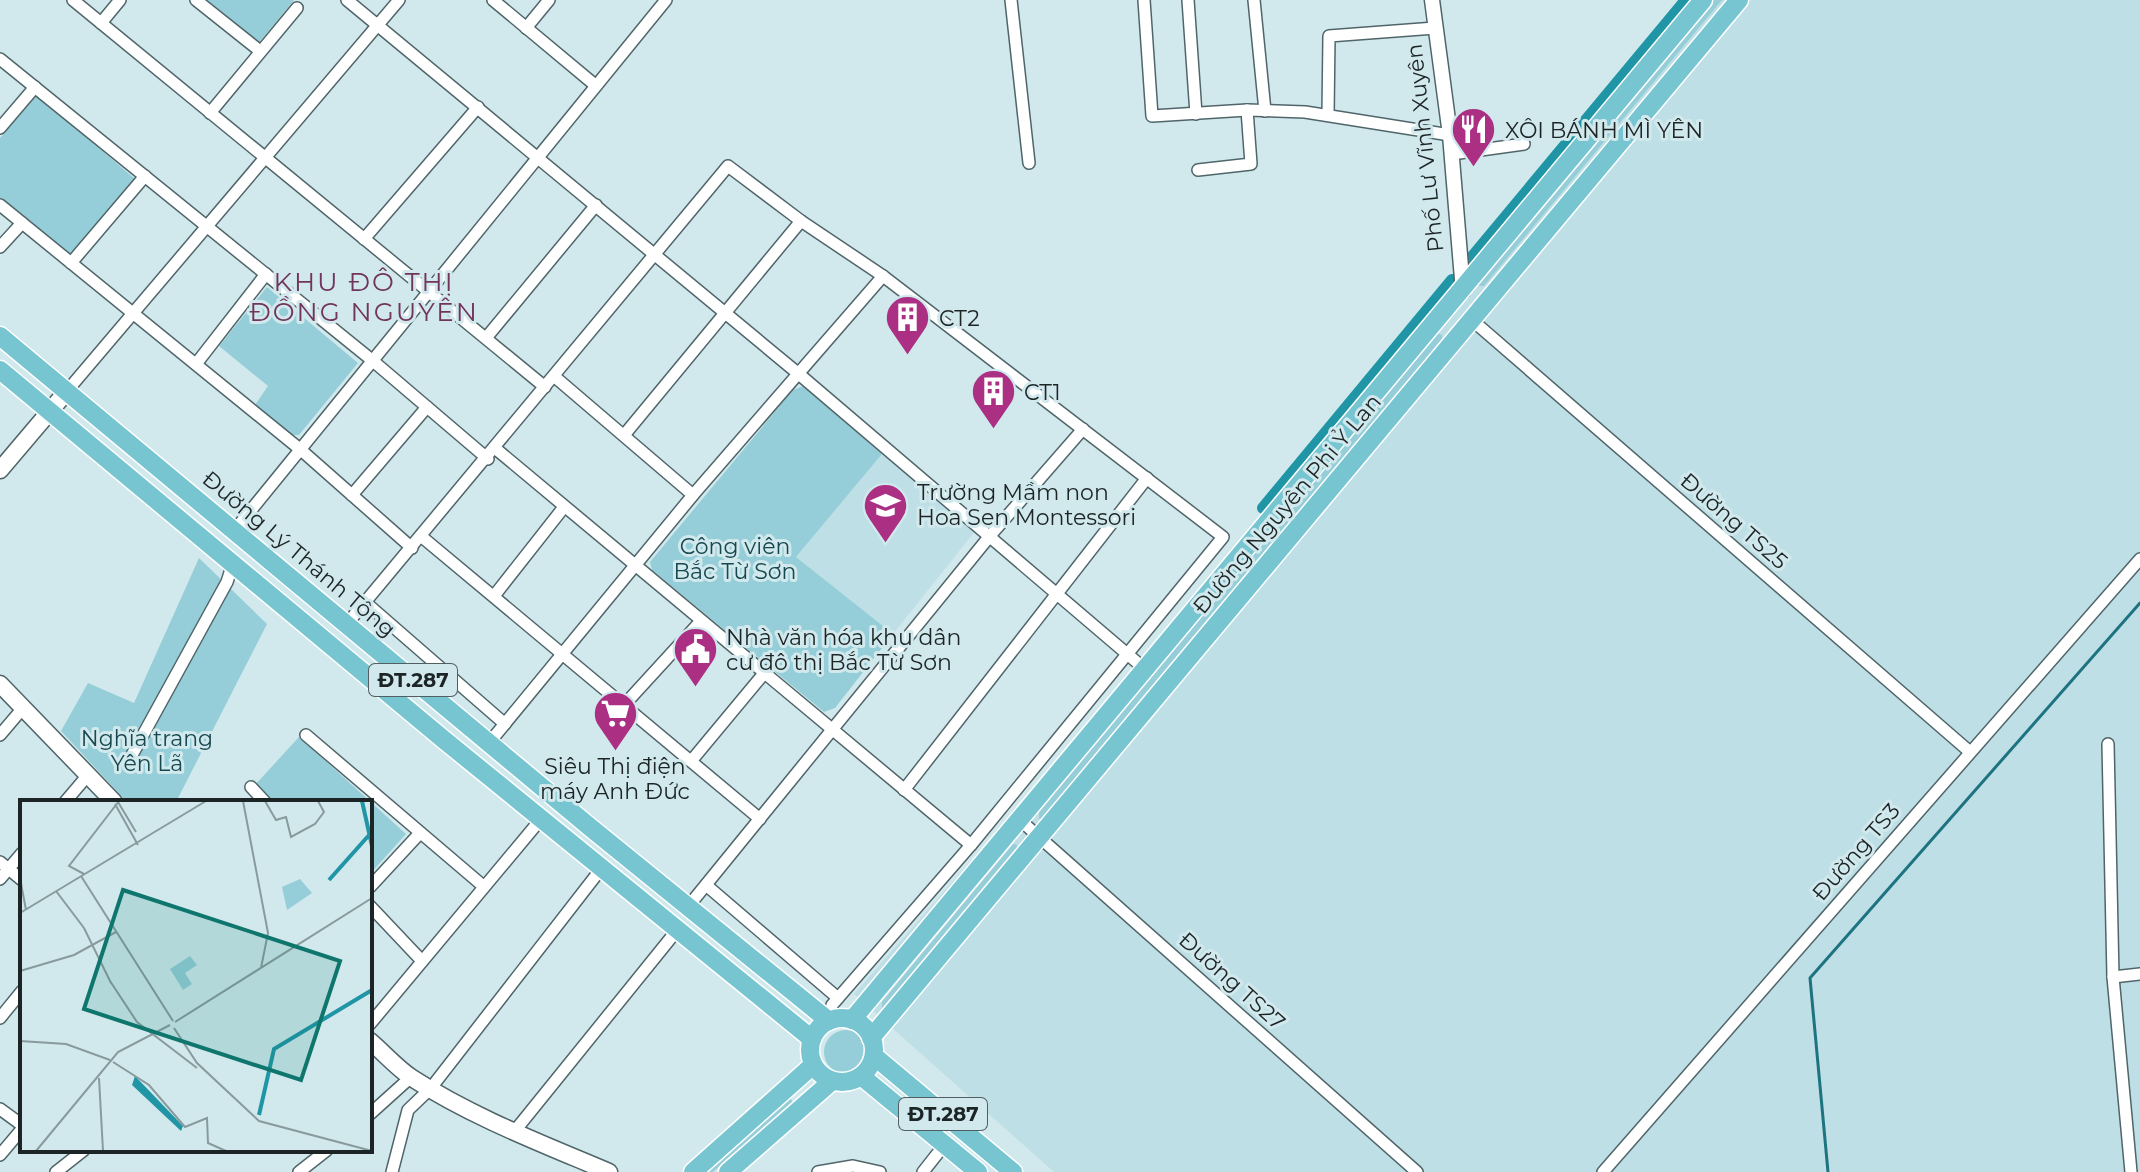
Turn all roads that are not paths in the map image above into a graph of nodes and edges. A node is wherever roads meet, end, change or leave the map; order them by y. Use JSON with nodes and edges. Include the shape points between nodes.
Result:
{"nodes":[{"id":1,"x":73,"y":0,"type":"edge"},
{"id":2,"x":120,"y":0,"type":"edge"},
{"id":3,"x":196,"y":0,"type":"edge"},
{"id":4,"x":347,"y":0,"type":"edge"},
{"id":5,"x":399,"y":0,"type":"edge"},
{"id":6,"x":493,"y":0,"type":"edge"},
{"id":7,"x":549,"y":0,"type":"edge"},
{"id":8,"x":666,"y":0,"type":"edge"},
{"id":9,"x":1011,"y":0,"type":"edge"},
{"id":10,"x":1144,"y":0,"type":"edge"},
{"id":11,"x":1188,"y":0,"type":"edge"},
{"id":12,"x":1254,"y":0,"type":"edge"},
{"id":13,"x":1432,"y":0,"type":"edge"},
{"id":14,"x":1703,"y":0,"type":"edge"},
{"id":15,"x":1739,"y":0,"type":"edge"},
{"id":16,"x":297,"y":8,"type":"dead end"},
{"id":17,"x":101,"y":23,"type":"junction"},
{"id":18,"x":378,"y":25,"type":"junction"},
{"id":19,"x":526,"y":28,"type":"junction"},
{"id":20,"x":1435,"y":28,"type":"junction"},
{"id":21,"x":260,"y":51,"type":"junction"},
{"id":22,"x":0,"y":59,"type":"edge"},
{"id":23,"x":595,"y":85,"type":"junction"},
{"id":24,"x":35,"y":87,"type":"junction"},
{"id":25,"x":478,"y":107,"type":"junction"},
{"id":26,"x":1247,"y":110,"type":"junction"},
{"id":27,"x":1265,"y":111,"type":"junction"},
{"id":28,"x":210,"y":113,"type":"junction"},
{"id":29,"x":1196,"y":114,"type":"junction"},
{"id":30,"x":1328,"y":115,"type":"junction"},
{"id":31,"x":0,"y":128,"type":"edge"},
{"id":32,"x":1450,"y":135,"type":"junction"},
{"id":33,"x":1524,"y":144,"type":"dead end"},
{"id":34,"x":1452,"y":154,"type":"junction"},
{"id":35,"x":539,"y":157,"type":"junction"},
{"id":36,"x":265,"y":158,"type":"junction"},
{"id":37,"x":1029,"y":163,"type":"dead end"},
{"id":38,"x":1198,"y":170,"type":"dead end"},
{"id":39,"x":145,"y":176,"type":"junction"},
{"id":40,"x":0,"y":205,"type":"edge"},
{"id":41,"x":596,"y":205,"type":"junction"},
{"id":42,"x":801,"y":221,"type":"junction"},
{"id":43,"x":22,"y":223,"type":"junction"},
{"id":44,"x":207,"y":226,"type":"junction"},
{"id":45,"x":364,"y":239,"type":"junction"},
{"id":46,"x":0,"y":247,"type":"edge"},
{"id":47,"x":655,"y":255,"type":"junction"},
{"id":48,"x":71,"y":263,"type":"junction"},
{"id":49,"x":266,"y":274,"type":"junction"},
{"id":50,"x":883,"y":276,"type":"junction"},
{"id":51,"x":427,"y":291,"type":"junction"},
{"id":52,"x":1463,"y":291,"type":"junction"},
{"id":53,"x":135,"y":314,"type":"junction"},
{"id":54,"x":726,"y":315,"type":"junction"},
{"id":55,"x":1472,"y":320,"type":"junction"},
{"id":56,"x":0,"y":336,"type":"edge"},
{"id":57,"x":486,"y":338,"type":"junction"},
{"id":58,"x":373,"y":361,"type":"junction"},
{"id":59,"x":196,"y":364,"type":"junction"},
{"id":60,"x":0,"y":370,"type":"edge"},
{"id":61,"x":800,"y":375,"type":"junction"},
{"id":62,"x":555,"y":377,"type":"junction"},
{"id":63,"x":545,"y":387,"type":"junction"},
{"id":64,"x":67,"y":391,"type":"junction"},
{"id":65,"x":427,"y":407,"type":"junction"},
{"id":66,"x":51,"y":410,"type":"junction"},
{"id":67,"x":1083,"y":429,"type":"junction"},
{"id":68,"x":625,"y":434,"type":"junction"},
{"id":69,"x":496,"y":449,"type":"junction"},
{"id":70,"x":301,"y":450,"type":"junction"},
{"id":71,"x":488,"y":459,"type":"junction"},
{"id":72,"x":0,"y":470,"type":"edge"},
{"id":73,"x":1147,"y":478,"type":"junction"},
{"id":74,"x":352,"y":495,"type":"junction"},
{"id":75,"x":693,"y":495,"type":"junction"},
{"id":76,"x":564,"y":507,"type":"junction"},
{"id":77,"x":234,"y":531,"type":"junction"},
{"id":78,"x":422,"y":537,"type":"junction"},
{"id":79,"x":989,"y":537,"type":"junction"},
{"id":80,"x":412,"y":548,"type":"junction"},
{"id":81,"x":2140,"y":559,"type":"edge"},
{"id":82,"x":233,"y":563,"type":"junction"},
{"id":83,"x":636,"y":566,"type":"junction"},
{"id":84,"x":1058,"y":595,"type":"junction"},
{"id":85,"x":494,"y":596,"type":"junction"},
{"id":86,"x":366,"y":603,"type":"junction"},
{"id":87,"x":701,"y":621,"type":"junction"},
{"id":88,"x":346,"y":625,"type":"junction"},
{"id":89,"x":1127,"y":654,"type":"junction"},
{"id":90,"x":564,"y":655,"type":"junction"},
{"id":91,"x":1146,"y":670,"type":"junction"},
{"id":92,"x":766,"y":671,"type":"junction"},
{"id":93,"x":0,"y":684,"type":"edge"},
{"id":94,"x":625,"y":704,"type":"junction"},
{"id":95,"x":23,"y":708,"type":"junction"},
{"id":96,"x":505,"y":724,"type":"junction"},
{"id":97,"x":833,"y":729,"type":"junction"},
{"id":98,"x":0,"y":735,"type":"edge"},
{"id":99,"x":306,"y":735,"type":"dead end"},
{"id":100,"x":489,"y":743,"type":"junction"},
{"id":101,"x":2108,"y":744,"type":"dead end"},
{"id":102,"x":1970,"y":752,"type":"junction"},
{"id":103,"x":132,"y":755,"type":"dead end"},
{"id":104,"x":692,"y":760,"type":"junction"},
{"id":105,"x":88,"y":775,"type":"junction"},
{"id":106,"x":251,"y":787,"type":"dead end"},
{"id":107,"x":904,"y":790,"type":"junction"},
{"id":108,"x":67,"y":800,"type":"edge"},
{"id":109,"x":112,"y":800,"type":"edge"},
{"id":110,"x":263,"y":800,"type":"edge"},
{"id":111,"x":541,"y":819,"type":"junction"},
{"id":112,"x":760,"y":819,"type":"junction"},
{"id":113,"x":1020,"y":820,"type":"junction"},
{"id":114,"x":584,"y":822,"type":"junction"},
{"id":115,"x":420,"y":833,"type":"junction"},
{"id":116,"x":1041,"y":838,"type":"junction"},
{"id":117,"x":568,"y":842,"type":"junction"},
{"id":118,"x":971,"y":845,"type":"junction"},
{"id":119,"x":4,"y":865,"type":"edge"},
{"id":120,"x":601,"y":869,"type":"junction"},
{"id":121,"x":20,"y":878,"type":"edge"},
{"id":122,"x":0,"y":879,"type":"edge"},
{"id":123,"x":372,"y":885,"type":"edge"},
{"id":124,"x":482,"y":885,"type":"junction"},
{"id":125,"x":706,"y":885,"type":"junction"},
{"id":126,"x":372,"y":908,"type":"edge"},
{"id":127,"x":687,"y":908,"type":"junction"},
{"id":128,"x":678,"y":929,"type":"junction"},
{"id":129,"x":422,"y":961,"type":"junction"},
{"id":130,"x":2140,"y":974,"type":"edge"},
{"id":131,"x":2113,"y":977,"type":"junction"},
{"id":132,"x":20,"y":993,"type":"edge"},
{"id":133,"x":838,"y":998,"type":"junction"},
{"id":134,"x":0,"y":1018,"type":"edge"},
{"id":135,"x":852,"y":1020,"type":"junction"},
{"id":136,"x":829,"y":1021,"type":"junction"},
{"id":137,"x":372,"y":1022,"type":"edge"},
{"id":138,"x":812,"y":1039,"type":"junction"},
{"id":139,"x":372,"y":1043,"type":"edge"},
{"id":140,"x":872,"y":1047,"type":"junction"},
{"id":141,"x":813,"y":1065,"type":"junction"},
{"id":142,"x":861,"y":1076,"type":"junction"},
{"id":143,"x":411,"y":1077,"type":"junction"},
{"id":144,"x":832,"y":1081,"type":"junction"},
{"id":145,"x":431,"y":1088,"type":"junction"},
{"id":146,"x":0,"y":1109,"type":"edge"},
{"id":147,"x":372,"y":1112,"type":"edge"},
{"id":148,"x":20,"y":1125,"type":"edge"},
{"id":149,"x":20,"y":1130,"type":"edge"},
{"id":150,"x":514,"y":1132,"type":"junction"},
{"id":151,"x":945,"y":1144,"type":"junction"},
{"id":152,"x":81,"y":1152,"type":"edge"},
{"id":153,"x":324,"y":1152,"type":"edge"},
{"id":154,"x":0,"y":1155,"type":"edge"},
{"id":155,"x":56,"y":1172,"type":"edge"},
{"id":156,"x":299,"y":1172,"type":"edge"},
{"id":157,"x":392,"y":1172,"type":"edge"},
{"id":158,"x":609,"y":1172,"type":"edge"},
{"id":159,"x":693,"y":1172,"type":"edge"},
{"id":160,"x":728,"y":1172,"type":"edge"},
{"id":161,"x":818,"y":1172,"type":"edge"},
{"id":162,"x":880,"y":1172,"type":"edge"},
{"id":163,"x":923,"y":1172,"type":"edge"},
{"id":164,"x":978,"y":1172,"type":"edge"},
{"id":165,"x":1013,"y":1172,"type":"edge"},
{"id":166,"x":1417,"y":1172,"type":"edge"},
{"id":167,"x":1603,"y":1172,"type":"edge"},
{"id":168,"x":2131,"y":1172,"type":"edge"}],
"edges":[{"from":1,"to":17,"type":"street"},
{"from":2,"to":17,"type":"street"},
{"from":3,"to":21,"type":"street"},
{"from":4,"to":18,"type":"street"},
{"from":5,"to":18,"type":"street"},
{"from":6,"to":19,"type":"street"},
{"from":7,"to":19,"type":"street"},
{"from":8,"to":23,"type":"street"},
{"from":9,"to":37,"type":"street"},
{"from":10,"to":29,"type":"street","via":[[1152,116]]},
{"from":11,"to":29,"type":"street"},
{"from":12,"to":27,"type":"street"},
{"from":13,"to":20,"type":"street","name":"Phố Lư Vĩnh Xuyên"},
{"from":14,"to":52,"type":"main road","name":"Đường Nguyên Phi Ỷ Lan"},
{"from":15,"to":55,"type":"main road","name":"Đường Nguyên Phi Ỷ Lan"},
{"from":16,"to":21,"type":"street"},
{"from":17,"to":28,"type":"street"},
{"from":18,"to":25,"type":"street"},
{"from":18,"to":36,"type":"street"},
{"from":19,"to":23,"type":"street"},
{"from":20,"to":30,"type":"street","via":[[1329,36]]},
{"from":20,"to":32,"type":"street","name":"Phố Lư Vĩnh Xuyên"},
{"from":21,"to":28,"type":"street"},
{"from":22,"to":24,"type":"street"},
{"from":23,"to":35,"type":"street"},
{"from":24,"to":31,"type":"street"},
{"from":24,"to":39,"type":"street"},
{"from":25,"to":35,"type":"street"},
{"from":25,"to":45,"type":"street"},
{"from":26,"to":27,"type":"street"},
{"from":26,"to":29,"type":"street"},
{"from":26,"to":38,"type":"street","via":[[1251,164]]},
{"from":27,"to":30,"type":"street"},
{"from":28,"to":36,"type":"street"},
{"from":30,"to":32,"type":"street"},
{"from":32,"to":34,"type":"street","name":"Phố Lư Vĩnh Xuyên"},
{"from":33,"to":34,"type":"street"},
{"from":34,"to":52,"type":"street","name":"Phố Lư Vĩnh Xuyên"},
{"from":35,"to":41,"type":"street"},
{"from":35,"to":51,"type":"street"},
{"from":36,"to":44,"type":"street"},
{"from":36,"to":45,"type":"street"},
{"from":39,"to":44,"type":"street"},
{"from":39,"to":48,"type":"street"},
{"from":40,"to":43,"type":"street"},
{"from":41,"to":47,"type":"street"},
{"from":41,"to":57,"type":"street"},
{"from":42,"to":47,"type":"street","via":[[728,166]]},
{"from":42,"to":50,"type":"street"},
{"from":42,"to":54,"type":"street"},
{"from":43,"to":46,"type":"street"},
{"from":43,"to":48,"type":"street"},
{"from":44,"to":49,"type":"street"},
{"from":44,"to":53,"type":"street"},
{"from":45,"to":51,"type":"street"},
{"from":47,"to":54,"type":"street"},
{"from":47,"to":62,"type":"street"},
{"from":48,"to":53,"type":"street"},
{"from":49,"to":58,"type":"street"},
{"from":49,"to":59,"type":"street"},
{"from":50,"to":61,"type":"street"},
{"from":50,"to":67,"type":"street"},
{"from":51,"to":57,"type":"street"},
{"from":51,"to":58,"type":"street"},
{"from":52,"to":55,"type":"main road"},
{"from":52,"to":91,"type":"main road","name":"Đường Nguyên Phi Ỷ Lan"},
{"from":53,"to":59,"type":"street"},
{"from":53,"to":64,"type":"street"},
{"from":54,"to":61,"type":"street"},
{"from":54,"to":68,"type":"street"},
{"from":55,"to":102,"type":"street","name":"Đường TS25"},
{"from":55,"to":116,"type":"main road","name":"Đường Nguyên Phi Ỷ Lan"},
{"from":56,"to":64,"type":"main road","name":"Đường Lý Thánh Tông","number":"ĐT.287"},
{"from":57,"to":63,"type":"street"},
{"from":58,"to":65,"type":"street"},
{"from":58,"to":70,"type":"street"},
{"from":59,"to":70,"type":"street"},
{"from":60,"to":66,"type":"main road","number":"ĐT.287"},
{"from":61,"to":75,"type":"street"},
{"from":61,"to":79,"type":"street"},
{"from":62,"to":63,"type":"street"},
{"from":62,"to":68,"type":"street"},
{"from":63,"to":69,"type":"street"},
{"from":64,"to":66,"type":"main road"},
{"from":64,"to":77,"type":"main road","name":"Đường Lý Thánh Tông","number":"ĐT.287"},
{"from":65,"to":71,"type":"street"},
{"from":65,"to":74,"type":"street"},
{"from":66,"to":72,"type":"main road"},
{"from":66,"to":82,"type":"main road","number":"ĐT.287"},
{"from":67,"to":73,"type":"street"},
{"from":67,"to":79,"type":"street"},
{"from":68,"to":75,"type":"street"},
{"from":69,"to":71,"type":"street"},
{"from":69,"to":76,"type":"street"},
{"from":70,"to":74,"type":"street"},
{"from":70,"to":77,"type":"street"},
{"from":71,"to":78,"type":"street"},
{"from":73,"to":84,"type":"street"},
{"from":73,"to":89,"type":"street","via":[[1223,537]]},
{"from":74,"to":80,"type":"street"},
{"from":75,"to":83,"type":"street"},
{"from":76,"to":83,"type":"street"},
{"from":76,"to":85,"type":"street"},
{"from":77,"to":88,"type":"main road","name":"Đường Lý Thánh Tông","number":"ĐT.287"},
{"from":78,"to":80,"type":"street"},
{"from":78,"to":85,"type":"street"},
{"from":79,"to":84,"type":"street"},
{"from":79,"to":97,"type":"street"},
{"from":80,"to":86,"type":"street"},
{"from":81,"to":102,"type":"street","name":"Đường TS3"},
{"from":82,"to":103,"type":"street"},
{"from":82,"to":111,"type":"main road","number":"ĐT.287"},
{"from":83,"to":87,"type":"street"},
{"from":83,"to":90,"type":"street"},
{"from":84,"to":89,"type":"street"},
{"from":84,"to":107,"type":"street"},
{"from":85,"to":90,"type":"street"},
{"from":86,"to":88,"type":"street"},
{"from":86,"to":96,"type":"street"},
{"from":87,"to":92,"type":"street"},
{"from":87,"to":94,"type":"street"},
{"from":88,"to":100,"type":"main road","name":"Đường Lý Thánh Tông","number":"ĐT.287"},
{"from":89,"to":91,"type":"street"},
{"from":89,"to":118,"type":"street"},
{"from":90,"to":94,"type":"street"},
{"from":90,"to":96,"type":"street"},
{"from":91,"to":113,"type":"main road","name":"Đường Nguyên Phi Ỷ Lan"},
{"from":92,"to":97,"type":"street"},
{"from":92,"to":104,"type":"street"},
{"from":93,"to":95,"type":"main road"},
{"from":94,"to":104,"type":"street"},
{"from":95,"to":98,"type":"street"},
{"from":95,"to":105,"type":"main road"},
{"from":96,"to":100,"type":"street"},
{"from":97,"to":107,"type":"street"},
{"from":97,"to":112,"type":"street"},
{"from":99,"to":115,"type":"street"},
{"from":100,"to":114,"type":"main road","name":"Đường Lý Thánh Tông","number":"ĐT.287"},
{"from":101,"to":131,"type":"street"},
{"from":102,"to":167,"type":"street","name":"Đường TS3"},
{"from":104,"to":112,"type":"street"},
{"from":105,"to":108,"type":"street"},
{"from":105,"to":109,"type":"main road"},
{"from":106,"to":110,"type":"street"},
{"from":107,"to":118,"type":"street"},
{"from":111,"to":117,"type":"main road","number":"ĐT.287"},
{"from":111,"to":124,"type":"street"},
{"from":112,"to":125,"type":"street"},
{"from":113,"to":116,"type":"street","name":"Đường TS27"},
{"from":113,"to":135,"type":"main road","name":"Đường Nguyên Phi Ỷ Lan"},
{"from":114,"to":117,"type":"main road"},
{"from":114,"to":127,"type":"main road","name":"Đường Lý Thánh Tông","number":"ĐT.287"},
{"from":115,"to":123,"type":"street"},
{"from":115,"to":124,"type":"street"},
{"from":116,"to":140,"type":"main road","name":"Đường Nguyên Phi Ỷ Lan"},
{"from":116,"to":166,"type":"street","name":"Đường TS27"},
{"from":117,"to":120,"type":"main road","number":"ĐT.287"},
{"from":118,"to":133,"type":"street"},
{"from":119,"to":121,"type":"street"},
{"from":119,"to":122,"type":"street"},
{"from":120,"to":128,"type":"main road","number":"ĐT.287"},
{"from":120,"to":145,"type":"street"},
{"from":124,"to":129,"type":"street"},
{"from":125,"to":127,"type":"street"},
{"from":125,"to":133,"type":"street"},
{"from":126,"to":129,"type":"street"},
{"from":127,"to":136,"type":"main road","name":"Đường Lý Thánh Tông","number":"ĐT.287"},
{"from":128,"to":138,"type":"main road","number":"ĐT.287"},
{"from":128,"to":150,"type":"street"},
{"from":129,"to":137,"type":"street"},
{"from":130,"to":131,"type":"street"},
{"from":131,"to":168,"type":"street"},
{"from":132,"to":134,"type":"street"},
{"from":133,"to":136,"type":"street"},
{"from":135,"to":136,"type":"main road"},
{"from":135,"to":140,"type":"main road"},
{"from":136,"to":138,"type":"main road"},
{"from":138,"to":141,"type":"main road"},
{"from":139,"to":143,"type":"main road"},
{"from":140,"to":142,"type":"main road"},
{"from":140,"to":165,"type":"main road","number":"ĐT.287"},
{"from":141,"to":144,"type":"main road"},
{"from":141,"to":159,"type":"main road"},
{"from":142,"to":144,"type":"main road"},
{"from":142,"to":151,"type":"main road","number":"ĐT.287"},
{"from":143,"to":145,"type":"main road"},
{"from":143,"to":147,"type":"street"},
{"from":144,"to":160,"type":"main road"},
{"from":145,"to":150,"type":"main road"},
{"from":145,"to":157,"type":"street","via":[[408,1110]]},
{"from":146,"to":148,"type":"street"},
{"from":149,"to":154,"type":"street"},
{"from":150,"to":158,"type":"main road"},
{"from":151,"to":163,"type":"street"},
{"from":151,"to":164,"type":"main road","number":"ĐT.287"},
{"from":152,"to":155,"type":"street"},
{"from":153,"to":156,"type":"street"},
{"from":161,"to":162,"type":"street","via":[[853,1166]]}]}
